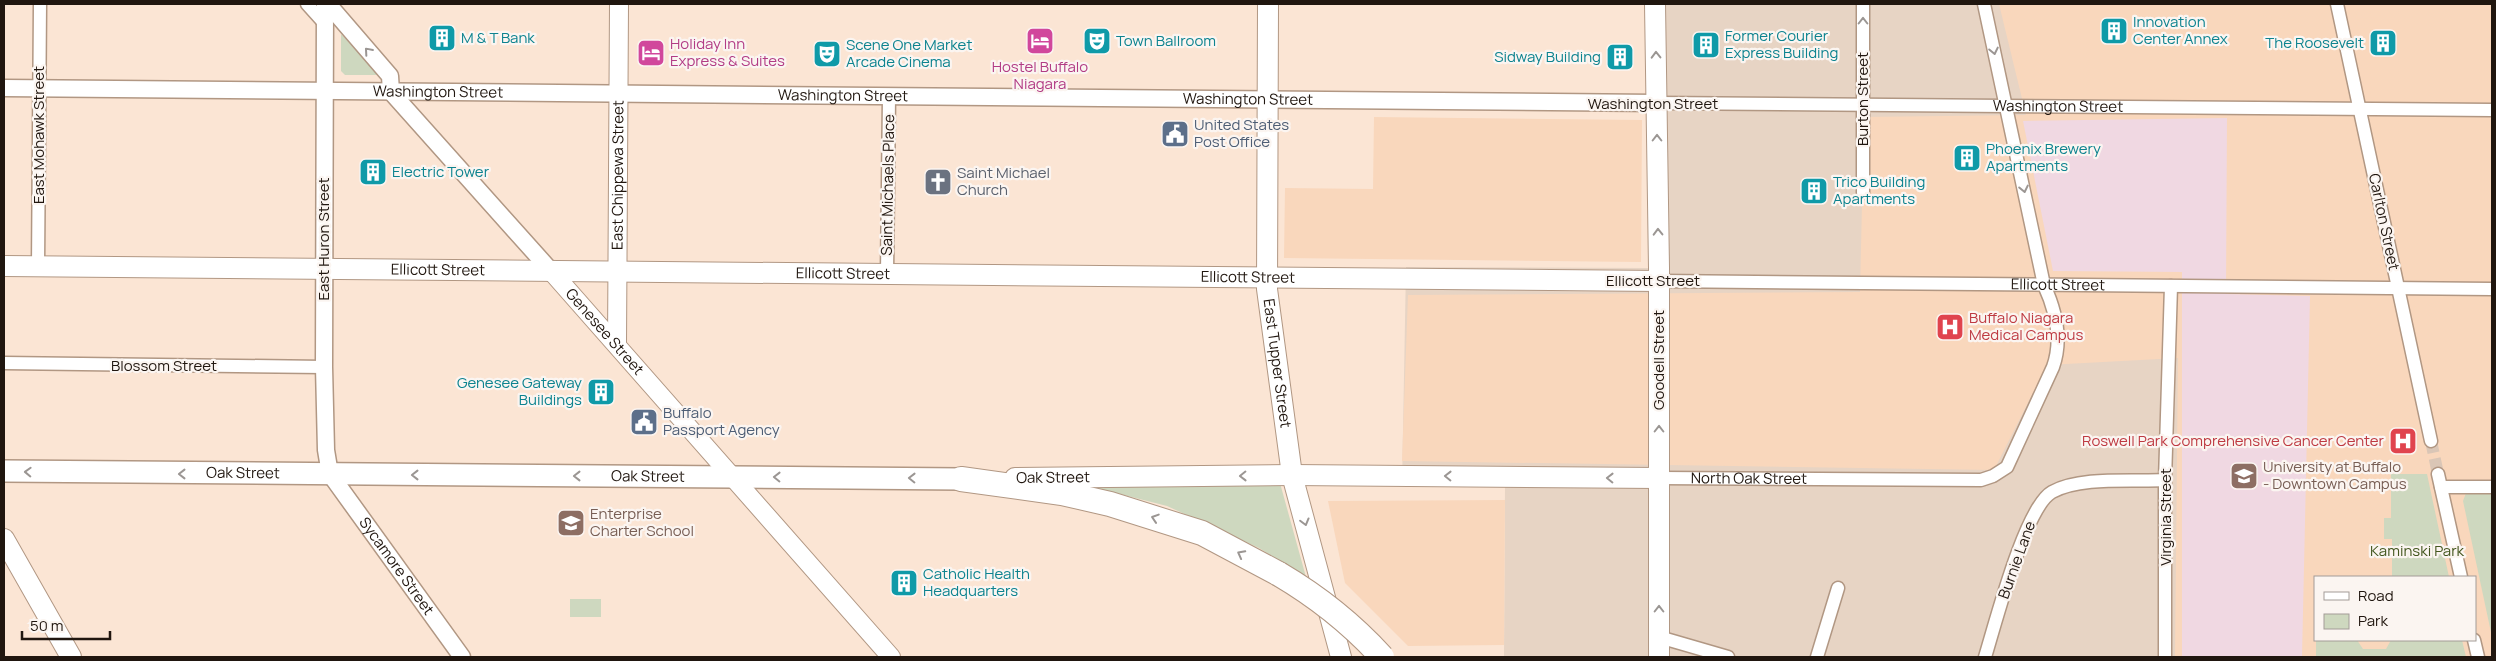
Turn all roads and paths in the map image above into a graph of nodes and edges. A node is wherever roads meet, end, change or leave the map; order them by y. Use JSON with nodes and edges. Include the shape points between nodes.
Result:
{"nodes":[{"id":1,"x":40,"y":4,"type":"edge"},
{"id":2,"x":307,"y":4,"type":"edge"},
{"id":3,"x":327,"y":4,"type":"edge"},
{"id":4,"x":618,"y":4,"type":"edge"},
{"id":5,"x":1268,"y":4,"type":"edge"},
{"id":6,"x":1655,"y":4,"type":"edge"},
{"id":7,"x":1863,"y":4,"type":"edge"},
{"id":8,"x":1984,"y":4,"type":"edge"},
{"id":9,"x":2337,"y":4,"type":"edge"},
{"id":10,"x":325,"y":24,"type":"junction"},
{"id":11,"x":4,"y":88,"type":"edge"},
{"id":12,"x":39,"y":88,"type":"junction"},
{"id":13,"x":325,"y":91,"type":"junction"},
{"id":14,"x":391,"y":92,"type":"junction"},
{"id":15,"x":618,"y":94,"type":"junction"},
{"id":16,"x":889,"y":96,"type":"junction"},
{"id":17,"x":1268,"y":100,"type":"junction"},
{"id":18,"x":1657,"y":103,"type":"junction"},
{"id":19,"x":1863,"y":105,"type":"junction"},
{"id":20,"x":2007,"y":107,"type":"junction"},
{"id":21,"x":2360,"y":109,"type":"junction"},
{"id":22,"x":2492,"y":110,"type":"edge"},
{"id":23,"x":1864,"y":193,"type":"dead end"},
{"id":24,"x":4,"y":266,"type":"edge"},
{"id":25,"x":38,"y":267,"type":"junction"},
{"id":26,"x":324,"y":270,"type":"junction"},
{"id":27,"x":551,"y":271,"type":"junction"},
{"id":28,"x":617,"y":272,"type":"junction"},
{"id":29,"x":887,"y":274,"type":"junction"},
{"id":30,"x":1267,"y":278,"type":"junction"},
{"id":31,"x":1659,"y":281,"type":"junction"},
{"id":32,"x":2044,"y":285,"type":"junction"},
{"id":33,"x":2171,"y":286,"type":"junction"},
{"id":34,"x":2398,"y":288,"type":"junction"},
{"id":35,"x":2492,"y":289,"type":"edge"},
{"id":36,"x":617,"y":345,"type":"junction"},
{"id":37,"x":4,"y":363,"type":"edge"},
{"id":38,"x":324,"y":367,"type":"junction"},
{"id":39,"x":2432,"y":441,"type":"tunnel mouth"},
{"id":40,"x":4,"y":471,"type":"edge"},
{"id":41,"x":330,"y":474,"type":"junction"},
{"id":42,"x":1292,"y":475,"type":"junction"},
{"id":43,"x":731,"y":476,"type":"junction"},
{"id":44,"x":1659,"y":478,"type":"junction"},
{"id":45,"x":961,"y":479,"type":"junction"},
{"id":46,"x":2165,"y":480,"type":"junction"},
{"id":47,"x":2492,"y":487,"type":"edge"},
{"id":48,"x":4,"y":539,"type":"edge"},
{"id":49,"x":2461,"y":576,"type":"edge"},
{"id":50,"x":1838,"y":588,"type":"dead end"},
{"id":51,"x":1659,"y":637,"type":"junction"},
{"id":52,"x":2474,"y":641,"type":"edge"},
{"id":53,"x":71,"y":657,"type":"edge"},
{"id":54,"x":462,"y":657,"type":"edge"},
{"id":55,"x":891,"y":657,"type":"edge"},
{"id":56,"x":1341,"y":657,"type":"edge"},
{"id":57,"x":1382,"y":657,"type":"edge"},
{"id":58,"x":1659,"y":657,"type":"edge"},
{"id":59,"x":1728,"y":657,"type":"edge"},
{"id":60,"x":1817,"y":657,"type":"edge"},
{"id":61,"x":1985,"y":657,"type":"edge"},
{"id":62,"x":2166,"y":657,"type":"edge"},
{"id":63,"x":2478,"y":657,"type":"edge"}],
"edges":[{"from":1,"to":12,"type":"street","name":"East Mohawk Street"},
{"from":2,"to":10,"type":"street"},
{"from":3,"to":10,"type":"street","name":"East Huron Street"},
{"from":14,"to":3,"type":"street","name":"Genesee Street","one_way":true,"via":[[390,76]]},
{"from":4,"to":15,"type":"main road","name":"East Chippewa Street"},
{"from":5,"to":17,"type":"main road","name":"East Tupper Street"},
{"from":18,"to":6,"type":"main road","name":"Goodell Street","one_way":true},
{"from":19,"to":7,"type":"street","name":"Burton Street","one_way":true},
{"from":8,"to":20,"type":"street","one_way":true},
{"from":9,"to":21,"type":"street","name":"Carlton Street"},
{"from":10,"to":13,"type":"street","name":"East Huron Street"},
{"from":11,"to":12,"type":"street","name":"Washington Street"},
{"from":12,"to":13,"type":"street","name":"Washington Street"},
{"from":12,"to":25,"type":"street","name":"East Mohawk Street"},
{"from":13,"to":14,"type":"street","name":"Washington Street"},
{"from":13,"to":26,"type":"street","name":"East Huron Street"},
{"from":14,"to":15,"type":"street","name":"Washington Street"},
{"from":14,"to":27,"type":"street","name":"Genesee Street"},
{"from":15,"to":16,"type":"street","name":"Washington Street"},
{"from":15,"to":28,"type":"main road","name":"East Chippewa Street"},
{"from":16,"to":17,"type":"street","name":"Washington Street"},
{"from":16,"to":29,"type":"street","name":"Saint Michaels Place"},
{"from":17,"to":18,"type":"street","name":"Washington Street"},
{"from":17,"to":30,"type":"main road","name":"East Tupper Street"},
{"from":18,"to":19,"type":"street","name":"Washington Street"},
{"from":31,"to":18,"type":"main road","name":"Goodell Street","one_way":true},
{"from":19,"to":20,"type":"street","name":"Washington Street"},
{"from":19,"to":23,"type":"street","name":"Burton Street"},
{"from":20,"to":21,"type":"street","name":"Washington Street"},
{"from":20,"to":32,"type":"street","one_way":true},
{"from":21,"to":22,"type":"street","name":"Washington Street"},
{"from":21,"to":34,"type":"street","name":"Carlton Street"},
{"from":24,"to":25,"type":"main road","name":"Ellicott Street"},
{"from":25,"to":26,"type":"main road","name":"Ellicott Street"},
{"from":26,"to":27,"type":"main road","name":"Ellicott Street"},
{"from":26,"to":38,"type":"street","name":"East Huron Street"},
{"from":27,"to":28,"type":"main road","name":"Ellicott Street"},
{"from":27,"to":36,"type":"main road","name":"Genesee Street"},
{"from":28,"to":29,"type":"main road","name":"Ellicott Street"},
{"from":28,"to":36,"type":"main road","name":"East Chippewa Street"},
{"from":29,"to":30,"type":"main road","name":"Ellicott Street"},
{"from":30,"to":31,"type":"main road","name":"Ellicott Street"},
{"from":30,"to":42,"type":"main road","name":"East Tupper Street"},
{"from":31,"to":32,"type":"street","name":"Ellicott Street"},
{"from":44,"to":31,"type":"main road","name":"Goodell Street","one_way":true},
{"from":32,"to":33,"type":"street","name":"Ellicott Street"},
{"from":32,"to":44,"type":"street","name":"North Oak Street","via":[[2058,328],[2058,353],[2007,467],[1993,476],[1981,480]]},
{"from":33,"to":34,"type":"street","name":"Ellicott Street"},
{"from":33,"to":46,"type":"street","name":"Virginia Street"},
{"from":34,"to":35,"type":"street","name":"Ellicott Street"},
{"from":34,"to":39,"type":"street","name":"Carlton Street"},
{"from":36,"to":43,"type":"main road","name":"Genesee Street"},
{"from":37,"to":38,"type":"street","name":"Blossom Street"},
{"from":38,"to":41,"type":"street","name":"East Huron Street","via":[[326,450]]},
{"from":41,"to":40,"type":"highway","name":"Oak Street","one_way":true},
{"from":43,"to":41,"type":"highway","name":"Oak Street","one_way":true},
{"from":41,"to":54,"type":"street","name":"Sycamore Street"},
{"from":44,"to":42,"type":"main road","name":"North Oak Street","one_way":true},
{"from":42,"to":45,"type":"main road","name":"Oak Street","one_way":true},
{"from":42,"to":56,"type":"main road","name":"East Tupper Street","one_way":true},
{"from":45,"to":43,"type":"highway","name":"Oak Street","one_way":true},
{"from":43,"to":55,"type":"main road","name":"Genesee Street"},
{"from":51,"to":44,"type":"main road","name":"Goodell Street","one_way":true},
{"from":57,"to":45,"type":"highway","one_way":true,"bridge":true,"via":[[1311,594],[1202,533],[1110,504],[1062,493]]},
{"from":46,"to":61,"type":"street","name":"Burnie Lane","via":[[2078,483],[2050,493],[2033,516],[2016,556]]},
{"from":46,"to":62,"type":"street","name":"Virginia Street"},
{"from":47,"to":49,"type":"street","via":[[2440,480]]},
{"from":48,"to":53,"type":"main road"},
{"from":50,"to":60,"type":"street"},
{"from":51,"to":58,"type":"main road","name":"Goodell Street"},
{"from":51,"to":59,"type":"street"},
{"from":52,"to":63,"type":"street"}]}
